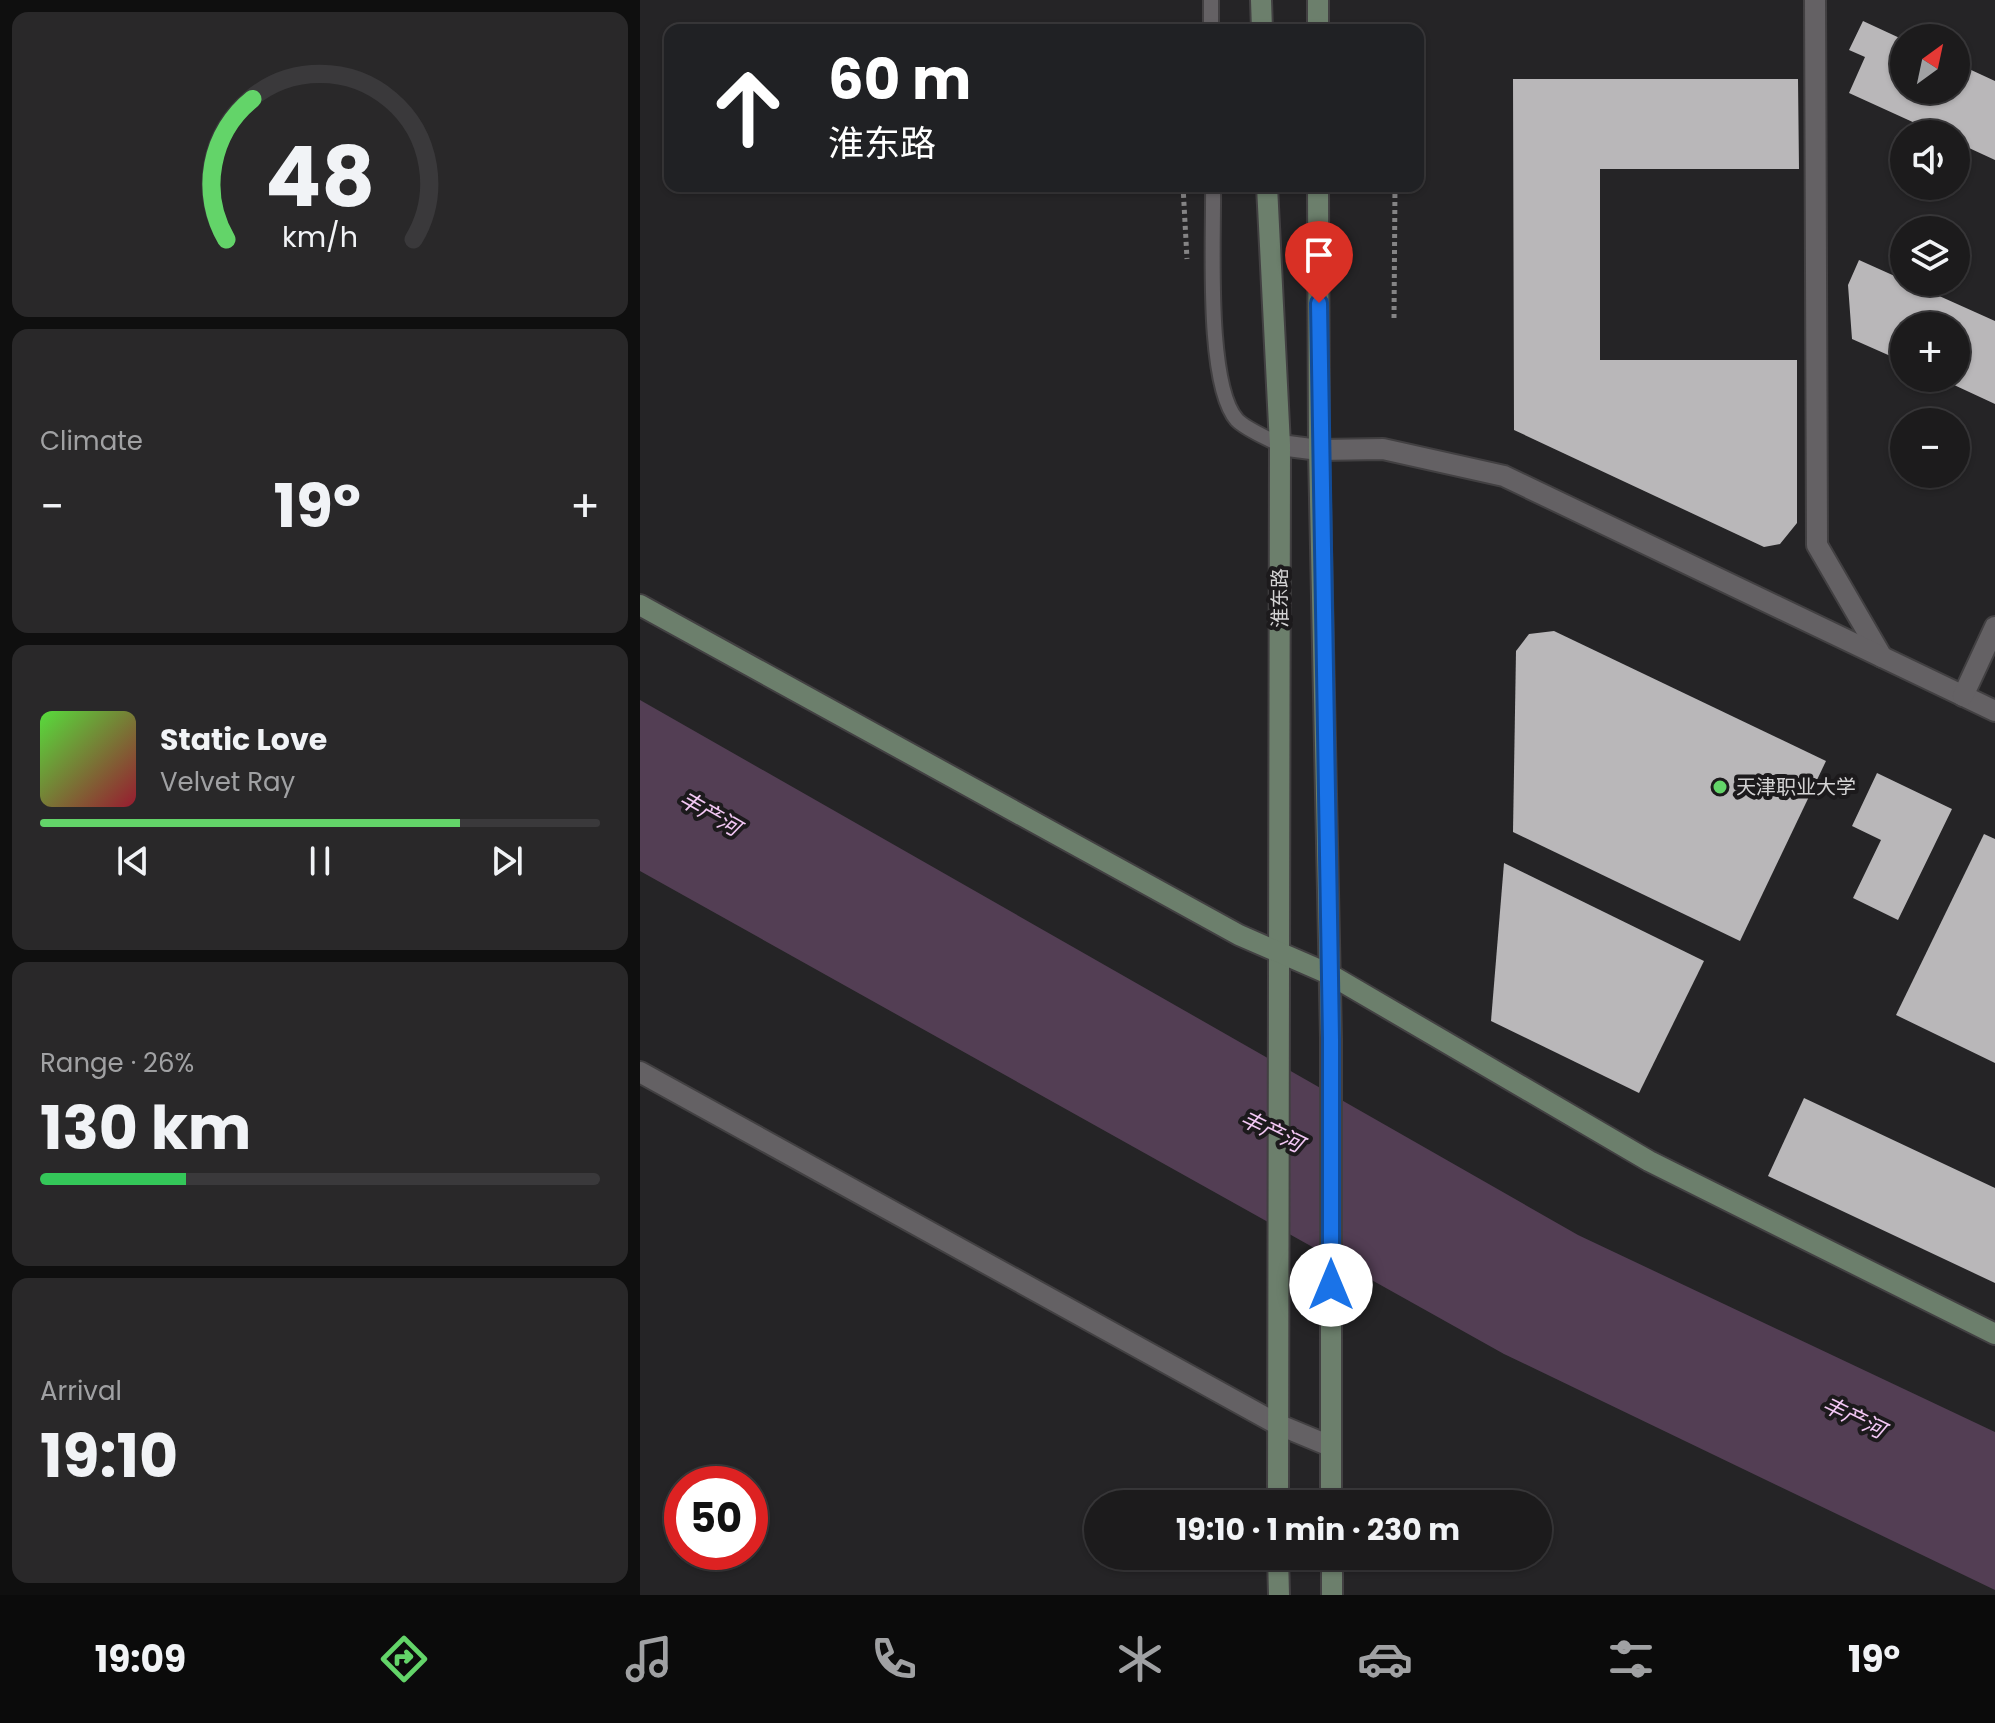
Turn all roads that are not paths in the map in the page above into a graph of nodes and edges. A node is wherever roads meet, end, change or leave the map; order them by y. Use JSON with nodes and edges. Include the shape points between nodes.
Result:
{"nodes":[{"id":1,"x":1211,"y":0,"type":"edge"},
{"id":2,"x":1261,"y":0,"type":"edge"},
{"id":3,"x":1318,"y":0,"type":"edge"},
{"id":4,"x":1815,"y":0,"type":"edge"},
{"id":5,"x":1211,"y":24,"type":"edge"},
{"id":6,"x":1262,"y":24,"type":"edge"},
{"id":7,"x":1318,"y":24,"type":"edge"},
{"id":8,"x":1213,"y":192,"type":"edge"},
{"id":9,"x":1267,"y":192,"type":"edge"},
{"id":10,"x":1318,"y":192,"type":"edge"},
{"id":11,"x":1280,"y":445,"type":"junction"},
{"id":12,"x":1319,"y":450,"type":"junction"},
{"id":13,"x":640,"y":605,"type":"edge"},
{"id":14,"x":1995,"y":627,"type":"edge"},
{"id":15,"x":1882,"y":657,"type":"junction"},
{"id":16,"x":1963,"y":696,"type":"junction"},
{"id":17,"x":1995,"y":711,"type":"edge"},
{"id":18,"x":1281,"y":954,"type":"junction"},
{"id":19,"x":1329,"y":974,"type":"junction"},
{"id":20,"x":640,"y":1072,"type":"edge"},
{"id":21,"x":1995,"y":1334,"type":"edge"},
{"id":22,"x":1277,"y":1424,"type":"junction"},
{"id":23,"x":1330,"y":1446,"type":"junction"},
{"id":24,"x":1278,"y":1490,"type":"edge"},
{"id":25,"x":1331,"y":1490,"type":"edge"},
{"id":26,"x":1278,"y":1570,"type":"edge"},
{"id":27,"x":1332,"y":1570,"type":"edge"},
{"id":28,"x":1279,"y":1595,"type":"edge"},
{"id":29,"x":1332,"y":1595,"type":"edge"}],
"edges":[{"from":1,"to":5,"type":"lane"},
{"from":2,"to":6,"type":"main road"},
{"from":3,"to":7,"type":"main road"},
{"from":4,"to":15,"type":"street","via":[[1817,545]]},
{"from":8,"to":11,"type":"lane","via":[[1220,382],[1237,419]]},
{"from":9,"to":11,"type":"main road","name":"淮东路"},
{"from":10,"to":12,"type":"main road","name":"淮东路"},
{"from":11,"to":12,"type":"street"},
{"from":11,"to":18,"type":"main road","name":"淮东路"},
{"from":12,"to":15,"type":"street","via":[[1383,449],[1504,476]]},
{"from":12,"to":19,"type":"main road","name":"淮东路"},
{"from":13,"to":18,"type":"main road"},
{"from":14,"to":16,"type":"street"},
{"from":15,"to":16,"type":"street"},
{"from":16,"to":17,"type":"street"},
{"from":18,"to":19,"type":"main road"},
{"from":18,"to":22,"type":"main road","name":"淮东路"},
{"from":19,"to":21,"type":"main road","via":[[1649,1161]]},
{"from":19,"to":23,"type":"main road","name":"淮东路","bridge":true},
{"from":20,"to":22,"type":"street"},
{"from":22,"to":23,"type":"street"},
{"from":22,"to":24,"type":"main road","name":"淮东路"},
{"from":23,"to":25,"type":"main road","name":"淮东路"},
{"from":26,"to":28,"type":"main road"},
{"from":27,"to":29,"type":"main road"}]}
